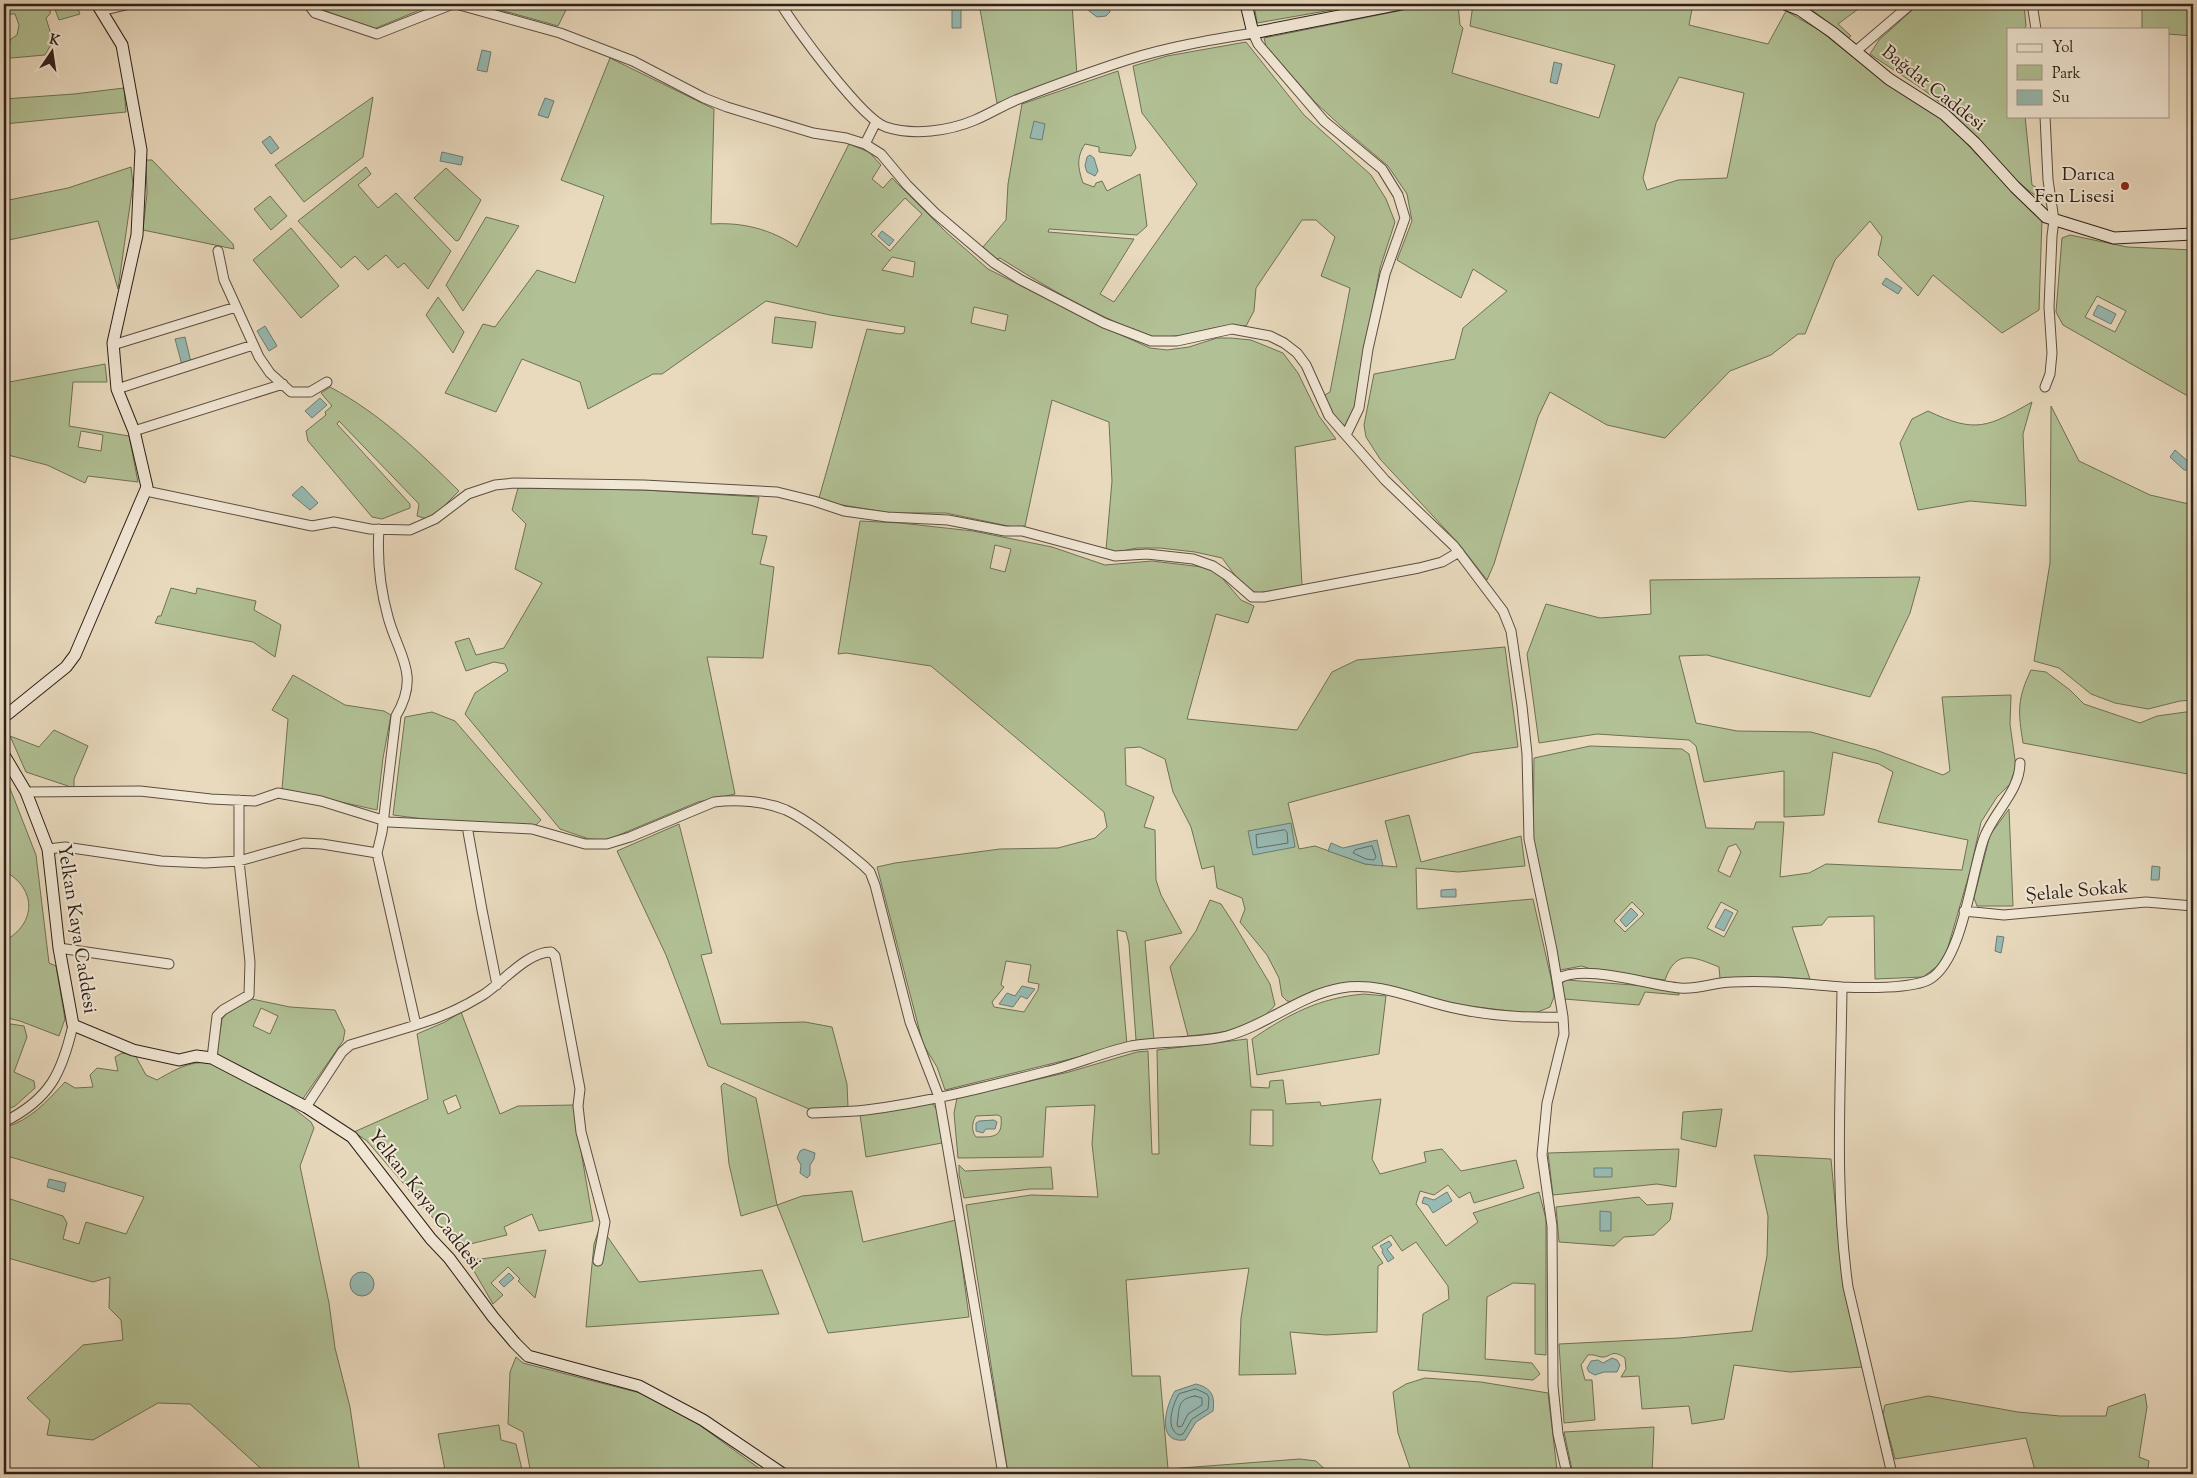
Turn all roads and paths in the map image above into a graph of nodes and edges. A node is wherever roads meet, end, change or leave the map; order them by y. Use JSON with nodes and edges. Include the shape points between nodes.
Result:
{"nodes":[{"id":1,"x":130,"y":4,"type":"edge"},
{"id":2,"x":308,"y":4,"type":"edge"},
{"id":3,"x":455,"y":4,"type":"edge"},
{"id":4,"x":781,"y":4,"type":"edge"},
{"id":5,"x":1246,"y":4,"type":"edge"},
{"id":6,"x":1400,"y":4,"type":"edge"},
{"id":7,"x":1786,"y":4,"type":"edge"},
{"id":8,"x":1911,"y":4,"type":"edge"},
{"id":9,"x":2032,"y":4,"type":"edge"},
{"id":10,"x":99,"y":8,"type":"edge"},
{"id":11,"x":2036,"y":28,"type":"edge"},
{"id":12,"x":1253,"y":33,"type":"junction"},
{"id":13,"x":1856,"y":51,"type":"junction"},
{"id":14,"x":2045,"y":118,"type":"edge"},
{"id":15,"x":876,"y":122,"type":"junction"},
{"id":16,"x":865,"y":144,"type":"junction"},
{"id":17,"x":2054,"y":220,"type":"junction"},
{"id":18,"x":2193,"y":234,"type":"edge"},
{"id":19,"x":218,"y":251,"type":"dead end"},
{"id":20,"x":236,"y":307,"type":"junction"},
{"id":21,"x":113,"y":345,"type":"junction"},
{"id":22,"x":254,"y":345,"type":"junction"},
{"id":23,"x":326,"y":382,"type":"dead end"},
{"id":24,"x":282,"y":384,"type":"junction"},
{"id":25,"x":2046,"y":387,"type":"dead end"},
{"id":26,"x":117,"y":389,"type":"junction"},
{"id":27,"x":134,"y":431,"type":"junction"},
{"id":28,"x":1346,"y":436,"type":"junction"},
{"id":29,"x":146,"y":491,"type":"junction"},
{"id":30,"x":379,"y":529,"type":"junction"},
{"id":31,"x":1459,"y":552,"type":"junction"},
{"id":32,"x":4,"y":717,"type":"edge"},
{"id":33,"x":4,"y":756,"type":"edge"},
{"id":34,"x":2020,"y":763,"type":"dead end"},
{"id":35,"x":26,"y":792,"type":"junction"},
{"id":36,"x":239,"y":800,"type":"junction"},
{"id":37,"x":384,"y":820,"type":"junction"},
{"id":38,"x":467,"y":826,"type":"junction"},
{"id":39,"x":48,"y":849,"type":"junction"},
{"id":40,"x":377,"y":854,"type":"junction"},
{"id":41,"x":239,"y":861,"type":"junction"},
{"id":42,"x":2193,"y":906,"type":"edge"},
{"id":43,"x":1964,"y":911,"type":"junction"},
{"id":44,"x":60,"y":948,"type":"junction"},
{"id":45,"x":170,"y":964,"type":"dead end"},
{"id":46,"x":1557,"y":979,"type":"junction"},
{"id":47,"x":497,"y":985,"type":"junction"},
{"id":48,"x":1842,"y":987,"type":"junction"},
{"id":49,"x":1563,"y":1017,"type":"junction"},
{"id":50,"x":73,"y":1025,"type":"junction"},
{"id":51,"x":416,"y":1025,"type":"junction"},
{"id":52,"x":212,"y":1058,"type":"junction"},
{"id":53,"x":940,"y":1097,"type":"junction"},
{"id":54,"x":306,"y":1106,"type":"junction"},
{"id":55,"x":812,"y":1112,"type":"dead end"},
{"id":56,"x":4,"y":1122,"type":"edge"},
{"id":57,"x":598,"y":1261,"type":"dead end"},
{"id":58,"x":783,"y":1474,"type":"edge"},
{"id":59,"x":1003,"y":1474,"type":"edge"},
{"id":60,"x":1567,"y":1474,"type":"edge"},
{"id":61,"x":1892,"y":1474,"type":"edge"}],
"edges":[{"from":1,"to":10,"type":"street"},
{"from":2,"to":3,"type":"street","via":[[315,13],[377,34]]},
{"from":3,"to":16,"type":"street","via":[[560,33],[607,50],[727,107],[813,134]]},
{"from":4,"to":15,"type":"street","via":[[801,35]]},
{"from":5,"to":12,"type":"street"},
{"from":6,"to":12,"type":"street"},
{"from":7,"to":13,"type":"street","name":"Bağdat Caddesi","via":[[1800,10]]},
{"from":8,"to":13,"type":"street"},
{"from":9,"to":11,"type":"street"},
{"from":10,"to":21,"type":"street","via":[[122,45],[141,150],[137,235]]},
{"from":12,"to":15,"type":"street","via":[[1127,60],[948,129],[899,130]]},
{"from":12,"to":28,"type":"street","via":[[1258,44],[1324,121],[1382,169],[1398,195],[1405,218],[1385,274],[1359,408]]},
{"from":13,"to":17,"type":"street","name":"Bağdat Caddesi","via":[[1889,78],[1944,114],[2046,217]]},
{"from":14,"to":17,"type":"street"},
{"from":15,"to":16,"type":"street"},
{"from":16,"to":28,"type":"street","via":[[881,154],[935,213],[994,263],[1104,323],[1151,341],[1177,341],[1232,329],[1284,342],[1306,366],[1329,416]]},
{"from":17,"to":18,"type":"street","name":"Bağdat Caddesi","via":[[2114,238]]},
{"from":17,"to":25,"type":"street","via":[[2049,307],[2052,353]]},
{"from":19,"to":20,"type":"street","via":[[224,280]]},
{"from":20,"to":21,"type":"street"},
{"from":20,"to":22,"type":"street"},
{"from":21,"to":26,"type":"street"},
{"from":22,"to":24,"type":"street","via":[[270,373]]},
{"from":22,"to":26,"type":"street"},
{"from":23,"to":24,"type":"street","via":[[310,392],[291,392]]},
{"from":24,"to":27,"type":"street"},
{"from":26,"to":27,"type":"street"},
{"from":27,"to":29,"type":"street","via":[[146,475]]},
{"from":28,"to":31,"type":"street","via":[[1385,480]]},
{"from":29,"to":30,"type":"street","via":[[312,526],[334,522]]},
{"from":29,"to":32,"type":"street","via":[[75,654],[66,667]]},
{"from":30,"to":31,"type":"street","via":[[410,530],[435,519],[468,494],[514,483],[777,492],[844,511],[948,520],[1022,531],[1115,556],[1147,554],[1193,559],[1214,566],[1252,597],[1264,598],[1419,568],[1442,562]]},
{"from":30,"to":37,"type":"street","via":[[379,571],[383,596],[388,620],[402,653],[407,682],[396,716]]},
{"from":31,"to":46,"type":"street","via":[[1503,611],[1511,631],[1525,735],[1529,839]]},
{"from":33,"to":35,"type":"street","name":"Yelkan Kaya Caddesi"},
{"from":34,"to":43,"type":"street","via":[[2016,781],[1990,822],[1983,840]]},
{"from":35,"to":36,"type":"street","via":[[140,791]]},
{"from":35,"to":39,"type":"street","name":"Yelkan Kaya Caddesi"},
{"from":36,"to":37,"type":"street","via":[[255,801],[278,793],[321,801]]},
{"from":36,"to":41,"type":"street"},
{"from":37,"to":38,"type":"street"},
{"from":37,"to":40,"type":"street"},
{"from":38,"to":47,"type":"street"},
{"from":38,"to":53,"type":"street","via":[[532,829],[585,844],[607,844],[714,802],[729,800],[769,805],[795,815],[870,872],[910,1022]]},
{"from":39,"to":41,"type":"street","via":[[65,847],[161,861]]},
{"from":39,"to":44,"type":"street","name":"Yelkan Kaya Caddesi"},
{"from":40,"to":41,"type":"street","via":[[303,843]]},
{"from":40,"to":51,"type":"street"},
{"from":41,"to":52,"type":"street","via":[[250,962],[249,996],[217,1016]]},
{"from":42,"to":43,"type":"street","name":"Şelale Sokak","via":[[2146,902],[2004,915]]},
{"from":43,"to":48,"type":"street","via":[[1946,964],[1929,979],[1908,985]]},
{"from":44,"to":45,"type":"street"},
{"from":44,"to":50,"type":"street","name":"Yelkan Kaya Caddesi"},
{"from":46,"to":48,"type":"street","via":[[1582,973],[1682,989],[1776,981]]},
{"from":46,"to":49,"type":"street"},
{"from":47,"to":51,"type":"street","via":[[444,1016]]},
{"from":47,"to":57,"type":"street","via":[[539,953],[551,952],[554,956],[580,1089],[581,1132],[605,1222]]},
{"from":48,"to":61,"type":"street","via":[[1838,1141],[1845,1263]]},
{"from":49,"to":53,"type":"street","via":[[1534,1018],[1458,1009],[1386,989],[1341,988],[1313,995],[1264,1022],[1228,1036],[1195,1042],[1132,1046]]},
{"from":49,"to":60,"type":"street","via":[[1564,1034],[1547,1103],[1542,1155],[1552,1226],[1553,1386],[1558,1434]]},
{"from":50,"to":52,"type":"street","name":"Yelkan Kaya Caddesi","via":[[133,1050],[178,1060],[196,1056]]},
{"from":50,"to":56,"type":"street","via":[[52,1086],[31,1107]]},
{"from":51,"to":54,"type":"street","via":[[350,1045]]},
{"from":52,"to":54,"type":"street","name":"Yelkan Kaya Caddesi"},
{"from":53,"to":55,"type":"street","via":[[865,1110]]},
{"from":53,"to":59,"type":"street"},
{"from":54,"to":58,"type":"street","name":"Yelkan Kaya Caddesi","via":[[352,1137],[493,1317],[528,1356],[639,1386],[703,1420]]}]}
